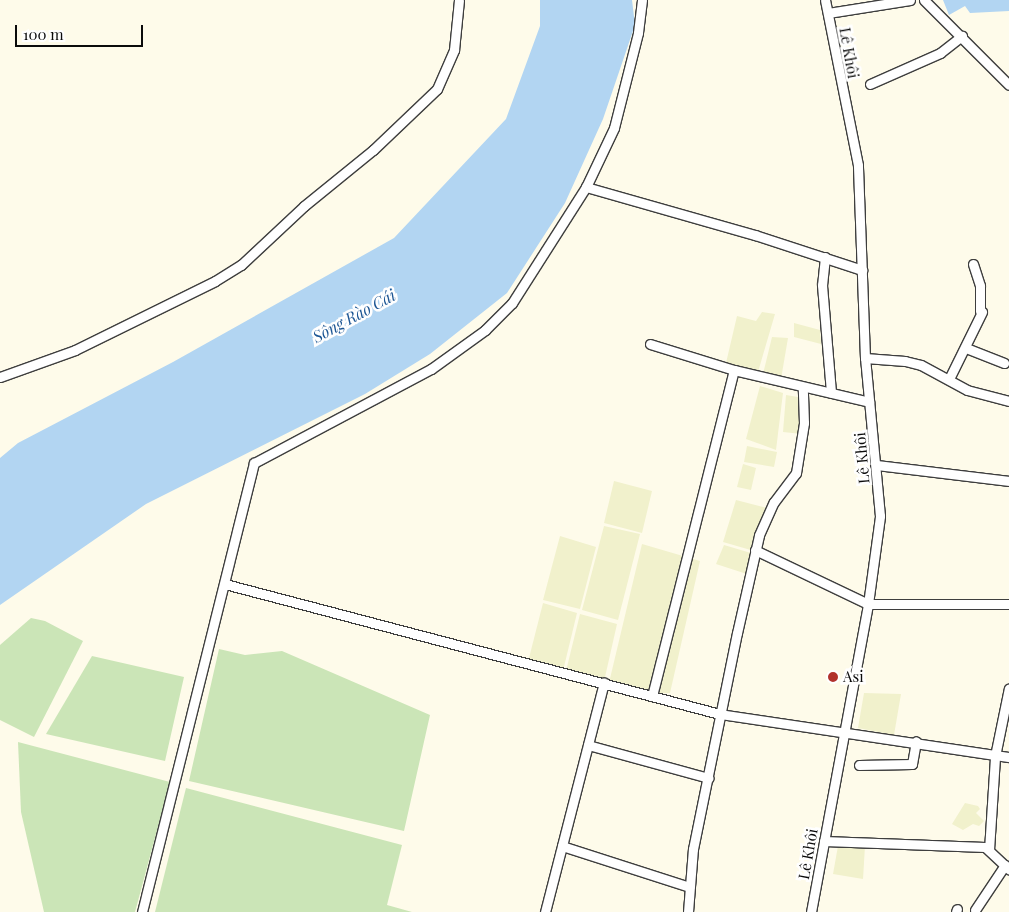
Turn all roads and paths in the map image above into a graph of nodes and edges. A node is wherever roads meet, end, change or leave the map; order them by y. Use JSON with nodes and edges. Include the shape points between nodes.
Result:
{"nodes":[{"id":1,"x":459,"y":0,"type":"edge"},
{"id":2,"x":642,"y":0,"type":"edge"},
{"id":3,"x":825,"y":0,"type":"edge"},
{"id":4,"x":910,"y":0,"type":"edge"},
{"id":5,"x":924,"y":0,"type":"edge"},
{"id":6,"x":828,"y":13,"type":"junction"},
{"id":7,"x":962,"y":36,"type":"junction"},
{"id":8,"x":870,"y":84,"type":"dead end"},
{"id":9,"x":1009,"y":85,"type":"edge"},
{"id":10,"x":586,"y":187,"type":"junction"},
{"id":11,"x":825,"y":257,"type":"junction"},
{"id":12,"x":973,"y":264,"type":"dead end"},
{"id":13,"x":862,"y":270,"type":"junction"},
{"id":14,"x":650,"y":344,"type":"dead end"},
{"id":15,"x":966,"y":348,"type":"junction"},
{"id":16,"x":865,"y":358,"type":"junction"},
{"id":17,"x":1004,"y":363,"type":"dead end"},
{"id":18,"x":734,"y":370,"type":"junction"},
{"id":19,"x":0,"y":377,"type":"edge"},
{"id":20,"x":949,"y":379,"type":"junction"},
{"id":21,"x":803,"y":387,"type":"junction"},
{"id":22,"x":831,"y":392,"type":"junction"},
{"id":23,"x":1009,"y":401,"type":"edge"},
{"id":24,"x":870,"y":402,"type":"junction"},
{"id":25,"x":877,"y":465,"type":"junction"},
{"id":26,"x":1009,"y":481,"type":"edge"},
{"id":27,"x":756,"y":550,"type":"junction"},
{"id":28,"x":225,"y":584,"type":"junction"},
{"id":29,"x":868,"y":604,"type":"junction"},
{"id":30,"x":1009,"y":604,"type":"edge"},
{"id":31,"x":604,"y":682,"type":"junction"},
{"id":32,"x":1009,"y":688,"type":"edge"},
{"id":33,"x":652,"y":696,"type":"junction"},
{"id":34,"x":720,"y":714,"type":"junction"},
{"id":35,"x":843,"y":732,"type":"junction"},
{"id":36,"x":916,"y":741,"type":"junction"},
{"id":37,"x":588,"y":745,"type":"junction"},
{"id":38,"x":995,"y":756,"type":"junction"},
{"id":39,"x":1009,"y":758,"type":"edge"},
{"id":40,"x":859,"y":765,"type":"dead end"},
{"id":41,"x":709,"y":778,"type":"junction"},
{"id":42,"x":824,"y":841,"type":"junction"},
{"id":43,"x":562,"y":846,"type":"junction"},
{"id":44,"x":989,"y":850,"type":"junction"},
{"id":45,"x":1007,"y":867,"type":"edge"},
{"id":46,"x":690,"y":887,"type":"junction"},
{"id":47,"x":975,"y":910,"type":"dead end"},
{"id":48,"x":142,"y":912,"type":"edge"},
{"id":49,"x":545,"y":912,"type":"edge"},
{"id":50,"x":688,"y":912,"type":"edge"},
{"id":51,"x":811,"y":912,"type":"edge"}],
"edges":[{"from":1,"to":19,"type":"street","via":[[454,50],[437,89],[373,150],[304,206],[241,265],[215,281],[69,352]]},
{"from":2,"to":10,"type":"street","via":[[638,33],[614,128]]},
{"from":3,"to":6,"type":"street","name":"Lê Khôi"},
{"from":4,"to":6,"type":"street"},
{"from":5,"to":7,"type":"street"},
{"from":6,"to":13,"type":"street","name":"Lê Khôi","via":[[858,165]]},
{"from":7,"to":8,"type":"street","via":[[940,53]]},
{"from":7,"to":9,"type":"street"},
{"from":10,"to":11,"type":"street"},
{"from":10,"to":28,"type":"street","via":[[512,302],[485,330],[431,369],[254,463]]},
{"from":11,"to":13,"type":"street"},
{"from":11,"to":22,"type":"street","via":[[822,285]]},
{"from":12,"to":15,"type":"street","via":[[980,286],[981,312]]},
{"from":13,"to":16,"type":"street","name":"Lê Khôi"},
{"from":14,"to":18,"type":"street"},
{"from":15,"to":17,"type":"street"},
{"from":15,"to":20,"type":"street"},
{"from":16,"to":20,"type":"street","via":[[905,361]]},
{"from":16,"to":24,"type":"street","name":"Lê Khôi"},
{"from":18,"to":21,"type":"street"},
{"from":18,"to":33,"type":"street"},
{"from":20,"to":23,"type":"street","via":[[967,390]]},
{"from":21,"to":22,"type":"street"},
{"from":21,"to":27,"type":"street","via":[[804,422],[796,473],[774,502]]},
{"from":22,"to":24,"type":"street"},
{"from":24,"to":25,"type":"street","name":"Lê Khôi"},
{"from":25,"to":26,"type":"street"},
{"from":25,"to":29,"type":"street","name":"Lê Khôi","via":[[880,516]]},
{"from":27,"to":29,"type":"street"},
{"from":27,"to":34,"type":"street"},
{"from":28,"to":31,"type":"street"},
{"from":28,"to":48,"type":"street"},
{"from":29,"to":30,"type":"street"},
{"from":29,"to":35,"type":"street","name":"Lê Khôi"},
{"from":31,"to":33,"type":"street"},
{"from":31,"to":37,"type":"street"},
{"from":32,"to":38,"type":"street"},
{"from":33,"to":34,"type":"street"},
{"from":34,"to":35,"type":"street"},
{"from":34,"to":41,"type":"street"},
{"from":35,"to":36,"type":"street"},
{"from":35,"to":42,"type":"street","name":"Lê Khôi"},
{"from":36,"to":38,"type":"street"},
{"from":36,"to":40,"type":"street","via":[[912,764]]},
{"from":37,"to":41,"type":"street"},
{"from":37,"to":43,"type":"street"},
{"from":38,"to":39,"type":"street"},
{"from":38,"to":44,"type":"street"},
{"from":41,"to":46,"type":"street","via":[[693,849]]},
{"from":42,"to":44,"type":"street","via":[[949,844]]},
{"from":42,"to":51,"type":"street","name":"Lê Khôi"},
{"from":43,"to":46,"type":"street"},
{"from":43,"to":49,"type":"street"},
{"from":44,"to":45,"type":"street"},
{"from":45,"to":47,"type":"street"},
{"from":46,"to":50,"type":"street"}]}
